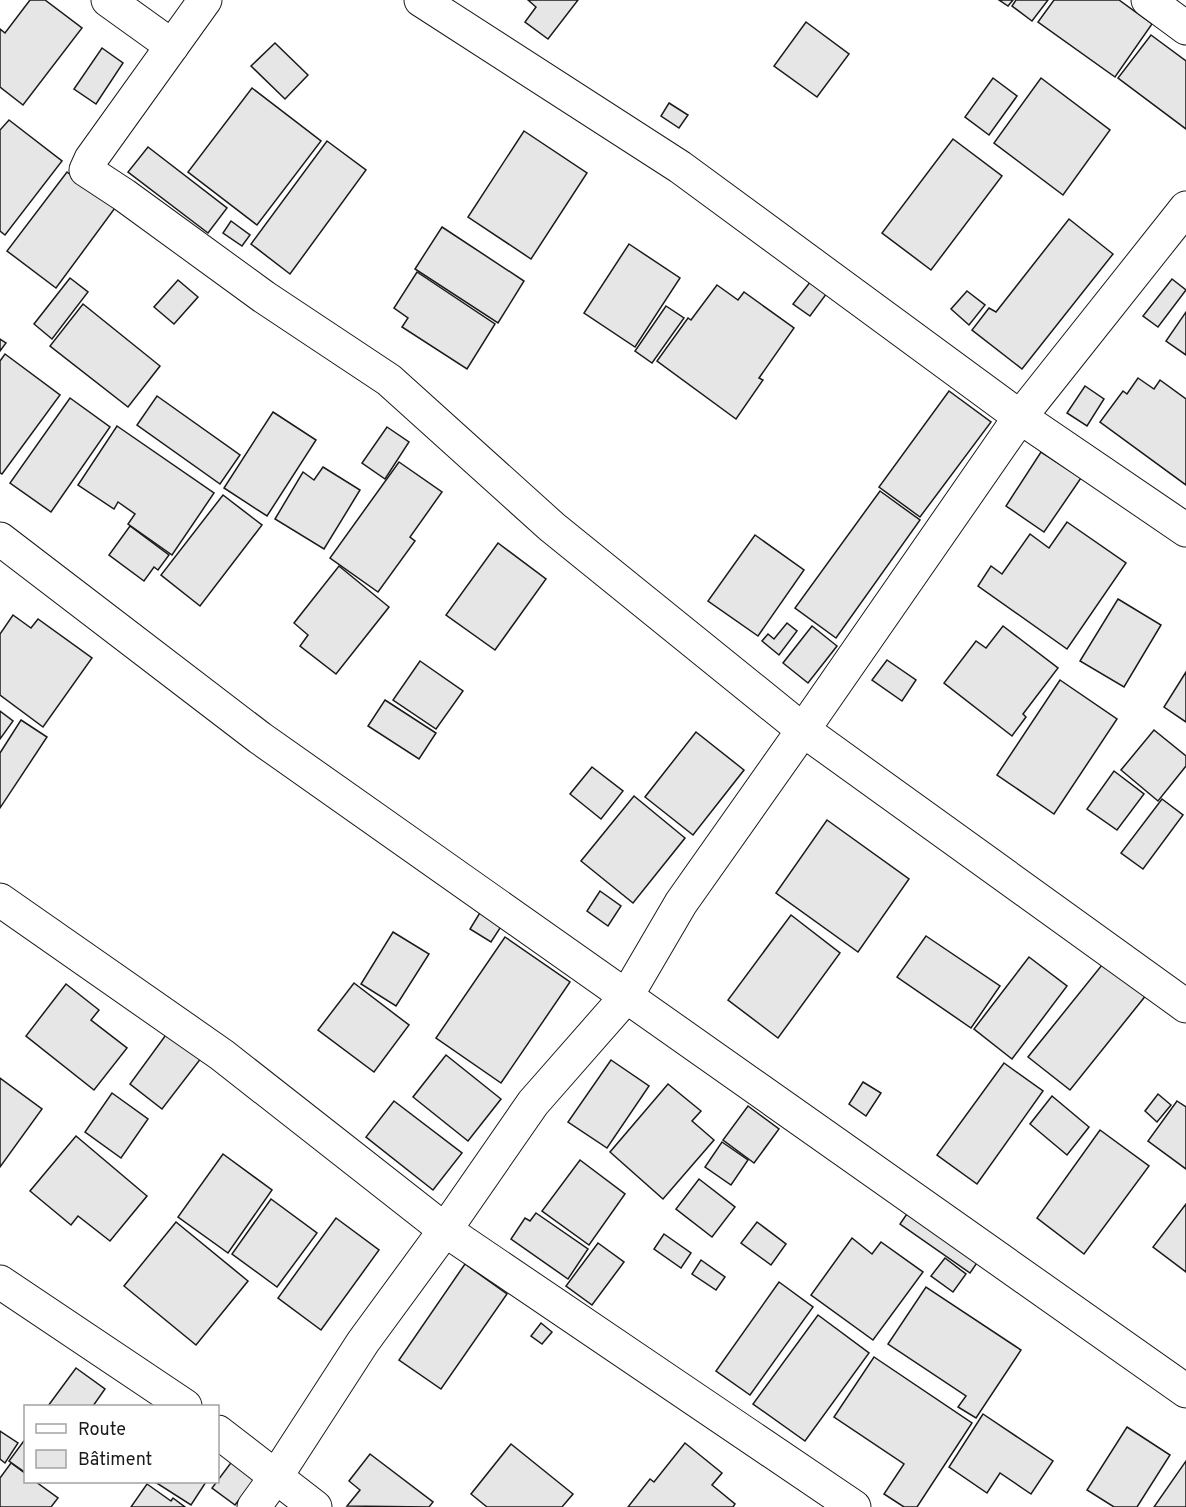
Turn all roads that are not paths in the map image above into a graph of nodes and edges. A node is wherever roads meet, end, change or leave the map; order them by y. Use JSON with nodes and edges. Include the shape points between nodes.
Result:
{"nodes":[{"id":1,"x":108,"y":0,"type":"edge"},
{"id":2,"x":205,"y":0,"type":"edge"},
{"id":3,"x":421,"y":0,"type":"edge"},
{"id":4,"x":1148,"y":0,"type":"edge"},
{"id":5,"x":1186,"y":28,"type":"edge"},
{"id":6,"x":172,"y":46,"type":"junction"},
{"id":7,"x":1186,"y":208,"type":"edge"},
{"id":8,"x":1020,"y":417,"type":"junction"},
{"id":9,"x":1186,"y":530,"type":"edge"},
{"id":10,"x":0,"y":538,"type":"edge"},
{"id":11,"x":804,"y":730,"type":"junction"},
{"id":12,"x":0,"y":900,"type":"edge"},
{"id":13,"x":626,"y":997,"type":"junction"},
{"id":14,"x":1186,"y":1006,"type":"edge"},
{"id":15,"x":445,"y":1230,"type":"junction"},
{"id":16,"x":0,"y":1282,"type":"edge"},
{"id":17,"x":1186,"y":1391,"type":"edge"},
{"id":18,"x":182,"y":1405,"type":"edge"},
{"id":19,"x":219,"y":1433,"type":"edge"},
{"id":20,"x":275,"y":1478,"type":"junction"},
{"id":21,"x":254,"y":1507,"type":"edge"},
{"id":22,"x":315,"y":1507,"type":"edge"},
{"id":23,"x":854,"y":1507,"type":"edge"}],
"edges":[{"from":1,"to":6,"type":"street"},
{"from":2,"to":6,"type":"street"},
{"from":3,"to":8,"type":"street","via":[[680,167]]},
{"from":4,"to":5,"type":"street"},
{"from":6,"to":11,"type":"street","via":[[86,170],[389,380],[552,527]]},
{"from":7,"to":8,"type":"street"},
{"from":8,"to":9,"type":"street"},
{"from":8,"to":11,"type":"street"},
{"from":10,"to":13,"type":"street","via":[[260,738]]},
{"from":11,"to":13,"type":"street","via":[[681,903]]},
{"from":11,"to":14,"type":"street"},
{"from":12,"to":15,"type":"street","via":[[222,1055]]},
{"from":13,"to":15,"type":"street","via":[[533,1102]]},
{"from":13,"to":17,"type":"street"},
{"from":15,"to":20,"type":"street","via":[[363,1342]]},
{"from":15,"to":23,"type":"street"},
{"from":16,"to":18,"type":"street"},
{"from":19,"to":20,"type":"street"},
{"from":20,"to":21,"type":"street"},
{"from":20,"to":22,"type":"street"}]}
